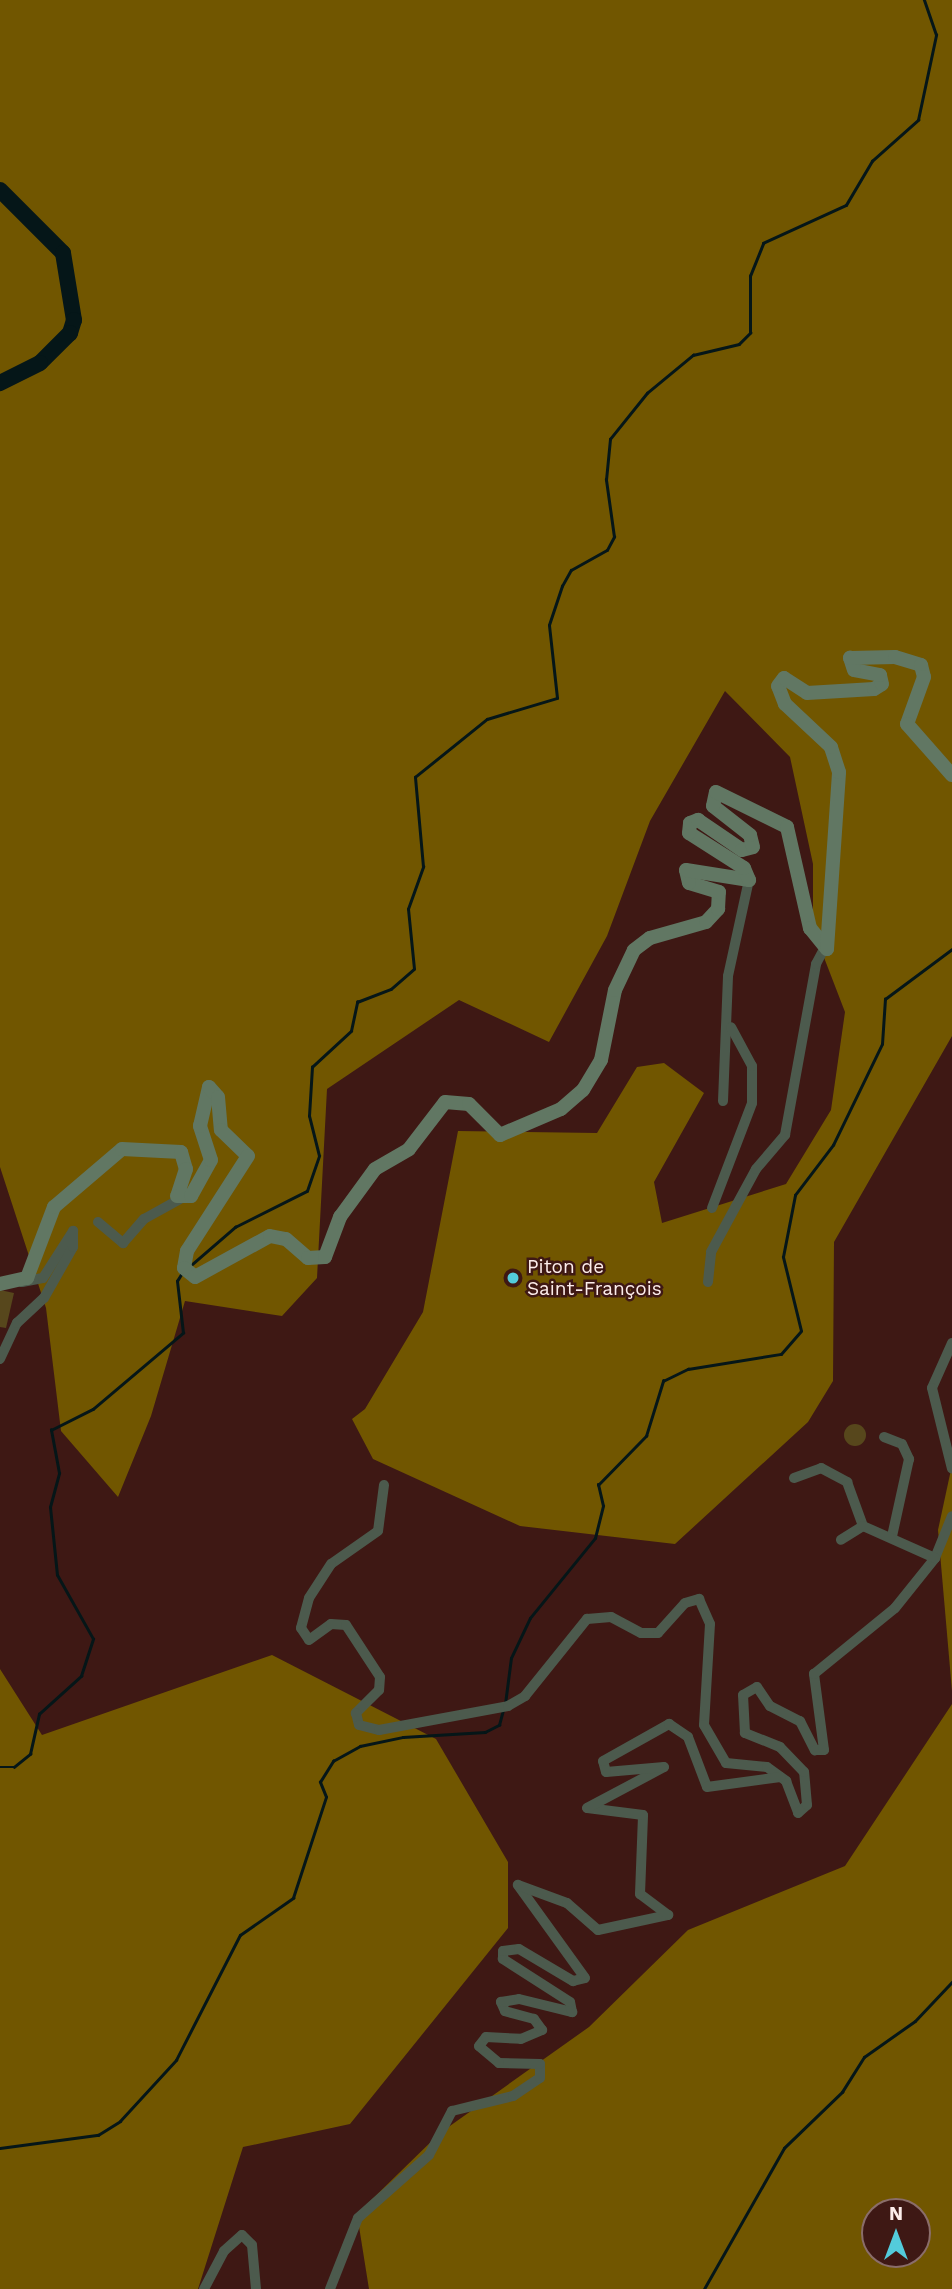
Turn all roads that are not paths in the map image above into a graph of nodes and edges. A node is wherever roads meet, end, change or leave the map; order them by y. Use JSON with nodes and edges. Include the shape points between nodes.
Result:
{"nodes":[{"id":1,"x":952,"y":775,"type":"edge"},
{"id":2,"x":749,"y":880,"type":"junction"},
{"id":3,"x":824,"y":949,"type":"junction"},
{"id":4,"x":728,"y":1020,"type":"junction"},
{"id":5,"x":723,"y":1101,"type":"dead end"},
{"id":6,"x":180,"y":1199,"type":"junction"},
{"id":7,"x":712,"y":1208,"type":"dead end"},
{"id":8,"x":98,"y":1222,"type":"dead end"},
{"id":9,"x":22,"y":1282,"type":"junction"},
{"id":10,"x":708,"y":1282,"type":"dead end"},
{"id":11,"x":0,"y":1284,"type":"edge"},
{"id":12,"x":952,"y":1343,"type":"edge"},
{"id":13,"x":0,"y":1359,"type":"edge"},
{"id":14,"x":884,"y":1437,"type":"dead end"},
{"id":15,"x":952,"y":1469,"type":"edge"},
{"id":16,"x":794,"y":1478,"type":"dead end"},
{"id":17,"x":384,"y":1485,"type":"dead end"},
{"id":18,"x":952,"y":1516,"type":"edge"},
{"id":19,"x":863,"y":1526,"type":"junction"},
{"id":20,"x":892,"y":1536,"type":"junction"},
{"id":21,"x":841,"y":1539,"type":"dead end"},
{"id":22,"x":935,"y":1559,"type":"junction"},
{"id":23,"x":780,"y":1777,"type":"junction"},
{"id":24,"x":204,"y":2289,"type":"edge"},
{"id":25,"x":256,"y":2289,"type":"edge"},
{"id":26,"x":330,"y":2289,"type":"edge"}],
"edges":[{"from":1,"to":3,"type":"main road","via":[[907,724],[924,677],[921,665],[895,657],[850,658],[854,670],[880,676],[882,684],[874,689],[807,693],[789,680],[780,682],[785,704],[831,747],[839,772],[832,939]]},
{"from":2,"to":3,"type":"main road","via":[[744,868],[689,833],[690,824],[698,820],[742,850],[753,847],[754,838],[713,806],[716,792],[787,827],[810,928]]},
{"from":2,"to":4,"type":"street","via":[[728,976]]},
{"from":2,"to":6,"type":"main road","via":[[686,870],[689,883],[719,892],[718,909],[706,922],[650,938],[634,950],[615,990],[601,1060],[583,1090],[561,1110],[500,1135],[469,1104],[445,1102],[409,1149],[372,1173],[340,1217],[324,1257],[308,1258],[286,1239],[270,1236],[195,1277],[187,1275],[184,1260],[204,1218],[247,1160],[220,1130],[211,1087],[200,1118],[210,1164],[191,1196]]},
{"from":3,"to":10,"type":"street","via":[[816,964],[785,1135],[755,1169],[711,1252]]},
{"from":4,"to":5,"type":"street"},
{"from":4,"to":7,"type":"street","via":[[755,1080],[744,1130]]},
{"from":6,"to":8,"type":"street","via":[[144,1219],[123,1243]]},
{"from":6,"to":9,"type":"main road","via":[[177,1186],[186,1169],[181,1152],[133,1146],[111,1155],[54,1207],[33,1270]]},
{"from":9,"to":11,"type":"main road"},
{"from":9,"to":13,"type":"street","via":[[43,1278],[73,1231],[73,1247],[44,1298],[17,1323]]},
{"from":12,"to":15,"type":"street","via":[[932,1388]]},
{"from":14,"to":20,"type":"street","via":[[902,1444],[909,1460]]},
{"from":16,"to":19,"type":"street","via":[[821,1468],[840,1474]]},
{"from":17,"to":23,"type":"street","via":[[378,1531],[331,1564],[309,1598],[301,1628],[309,1640],[331,1624],[346,1625],[380,1677],[379,1690],[357,1710],[359,1725],[379,1730],[508,1706],[530,1690],[587,1619],[611,1617],[641,1633],[658,1633],[685,1603],[699,1599],[710,1624],[704,1725],[726,1763],[767,1767]]},
{"from":18,"to":22,"type":"street"},
{"from":19,"to":20,"type":"street"},
{"from":19,"to":21,"type":"street"},
{"from":20,"to":22,"type":"street"},
{"from":22,"to":23,"type":"street","via":[[882,1622],[814,1674],[822,1752],[813,1747],[800,1721],[770,1706],[755,1686],[746,1689],[740,1710],[745,1733],[780,1747],[800,1766],[808,1793],[802,1812],[793,1808],[790,1787]]},
{"from":23,"to":26,"type":"street","via":[[707,1787],[688,1737],[669,1724],[603,1761],[606,1772],[664,1768],[587,1808],[643,1815],[640,1895],[668,1915],[598,1930],[567,1903],[518,1885],[585,1978],[573,1981],[519,1949],[503,1951],[503,1959],[570,2002],[572,2012],[519,1999],[501,2002],[505,2011],[534,2019],[542,2030],[533,2037],[482,2039],[480,2050],[499,2063],[540,2064],[540,2078],[513,2096],[452,2111],[429,2155],[358,2218]]},
{"from":24,"to":25,"type":"street","via":[[224,2251],[244,2235],[252,2245]]}]}
